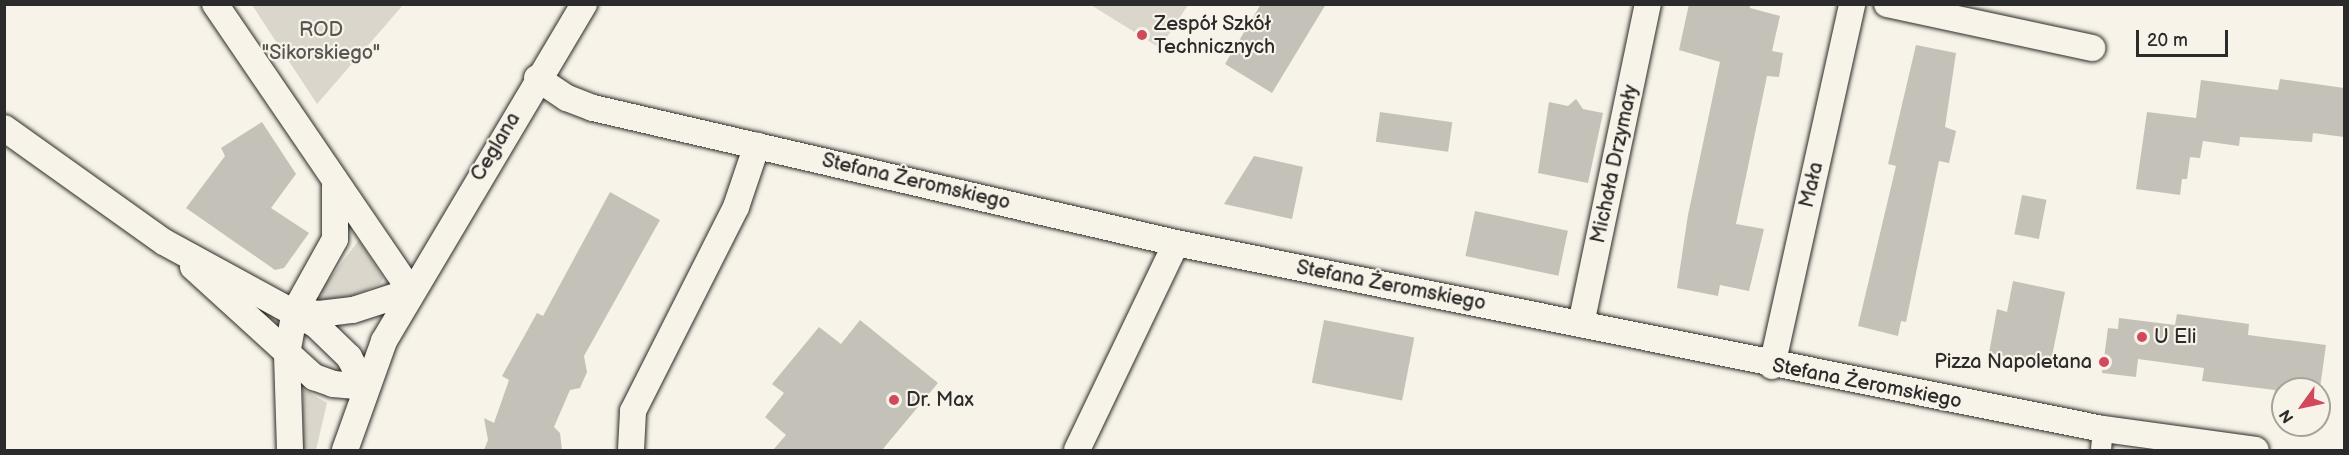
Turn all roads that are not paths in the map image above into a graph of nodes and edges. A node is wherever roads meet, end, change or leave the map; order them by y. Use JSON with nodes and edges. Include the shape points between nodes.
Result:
{"nodes":[{"id":1,"x":215,"y":4,"type":"edge"},
{"id":2,"x":584,"y":4,"type":"edge"},
{"id":3,"x":1648,"y":4,"type":"edge"},
{"id":4,"x":1852,"y":4,"type":"edge"},
{"id":5,"x":1887,"y":4,"type":"edge"},
{"id":6,"x":2092,"y":48,"type":"dead end"},
{"id":7,"x":537,"y":78,"type":"junction"},
{"id":8,"x":4,"y":128,"type":"edge"},
{"id":9,"x":757,"y":145,"type":"junction"},
{"id":10,"x":335,"y":185,"type":"junction"},
{"id":11,"x":164,"y":242,"type":"junction"},
{"id":12,"x":1176,"y":243,"type":"junction"},
{"id":13,"x":411,"y":291,"type":"junction"},
{"id":14,"x":295,"y":311,"type":"junction"},
{"id":15,"x":1581,"y":324,"type":"junction"},
{"id":16,"x":287,"y":354,"type":"junction"},
{"id":17,"x":1772,"y":366,"type":"junction"},
{"id":18,"x":365,"y":387,"type":"junction"},
{"id":19,"x":2102,"y":440,"type":"edge"},
{"id":20,"x":290,"y":450,"type":"edge"},
{"id":21,"x":345,"y":450,"type":"edge"},
{"id":22,"x":631,"y":450,"type":"edge"},
{"id":23,"x":1077,"y":450,"type":"edge"},
{"id":24,"x":2256,"y":450,"type":"edge"}],
"edges":[{"from":1,"to":10,"type":"street"},
{"from":2,"to":7,"type":"street","name":"Ceglana"},
{"from":3,"to":15,"type":"street","name":"Michała Drzymały"},
{"from":4,"to":17,"type":"street","name":"Mała"},
{"from":5,"to":6,"type":"street"},
{"from":7,"to":9,"type":"street","name":"Stefana Żeromskiego","via":[[567,98],[593,108]]},
{"from":7,"to":13,"type":"street","name":"Ceglana"},
{"from":8,"to":11,"type":"street"},
{"from":9,"to":12,"type":"street","name":"Stefana Żeromskiego"},
{"from":9,"to":22,"type":"street","via":[[736,207],[633,411]]},
{"from":10,"to":13,"type":"street"},
{"from":10,"to":14,"type":"street","via":[[337,230],[332,247]]},
{"from":11,"to":14,"type":"street"},
{"from":11,"to":16,"type":"street"},
{"from":12,"to":15,"type":"street","name":"Stefana Żeromskiego"},
{"from":12,"to":23,"type":"street"},
{"from":13,"to":14,"type":"street","via":[[353,310],[319,314]]},
{"from":13,"to":18,"type":"street","name":"Ceglana"},
{"from":14,"to":16,"type":"street"},
{"from":14,"to":18,"type":"street","via":[[342,348]]},
{"from":15,"to":17,"type":"street","name":"Stefana Żeromskiego"},
{"from":16,"to":18,"type":"street","via":[[324,382]]},
{"from":16,"to":20,"type":"street"},
{"from":17,"to":19,"type":"street","name":"Stefana Żeromskiego"},
{"from":18,"to":21,"type":"street","name":"Ceglana"},
{"from":19,"to":24,"type":"street","name":"Stefana Żeromskiego"}]}
